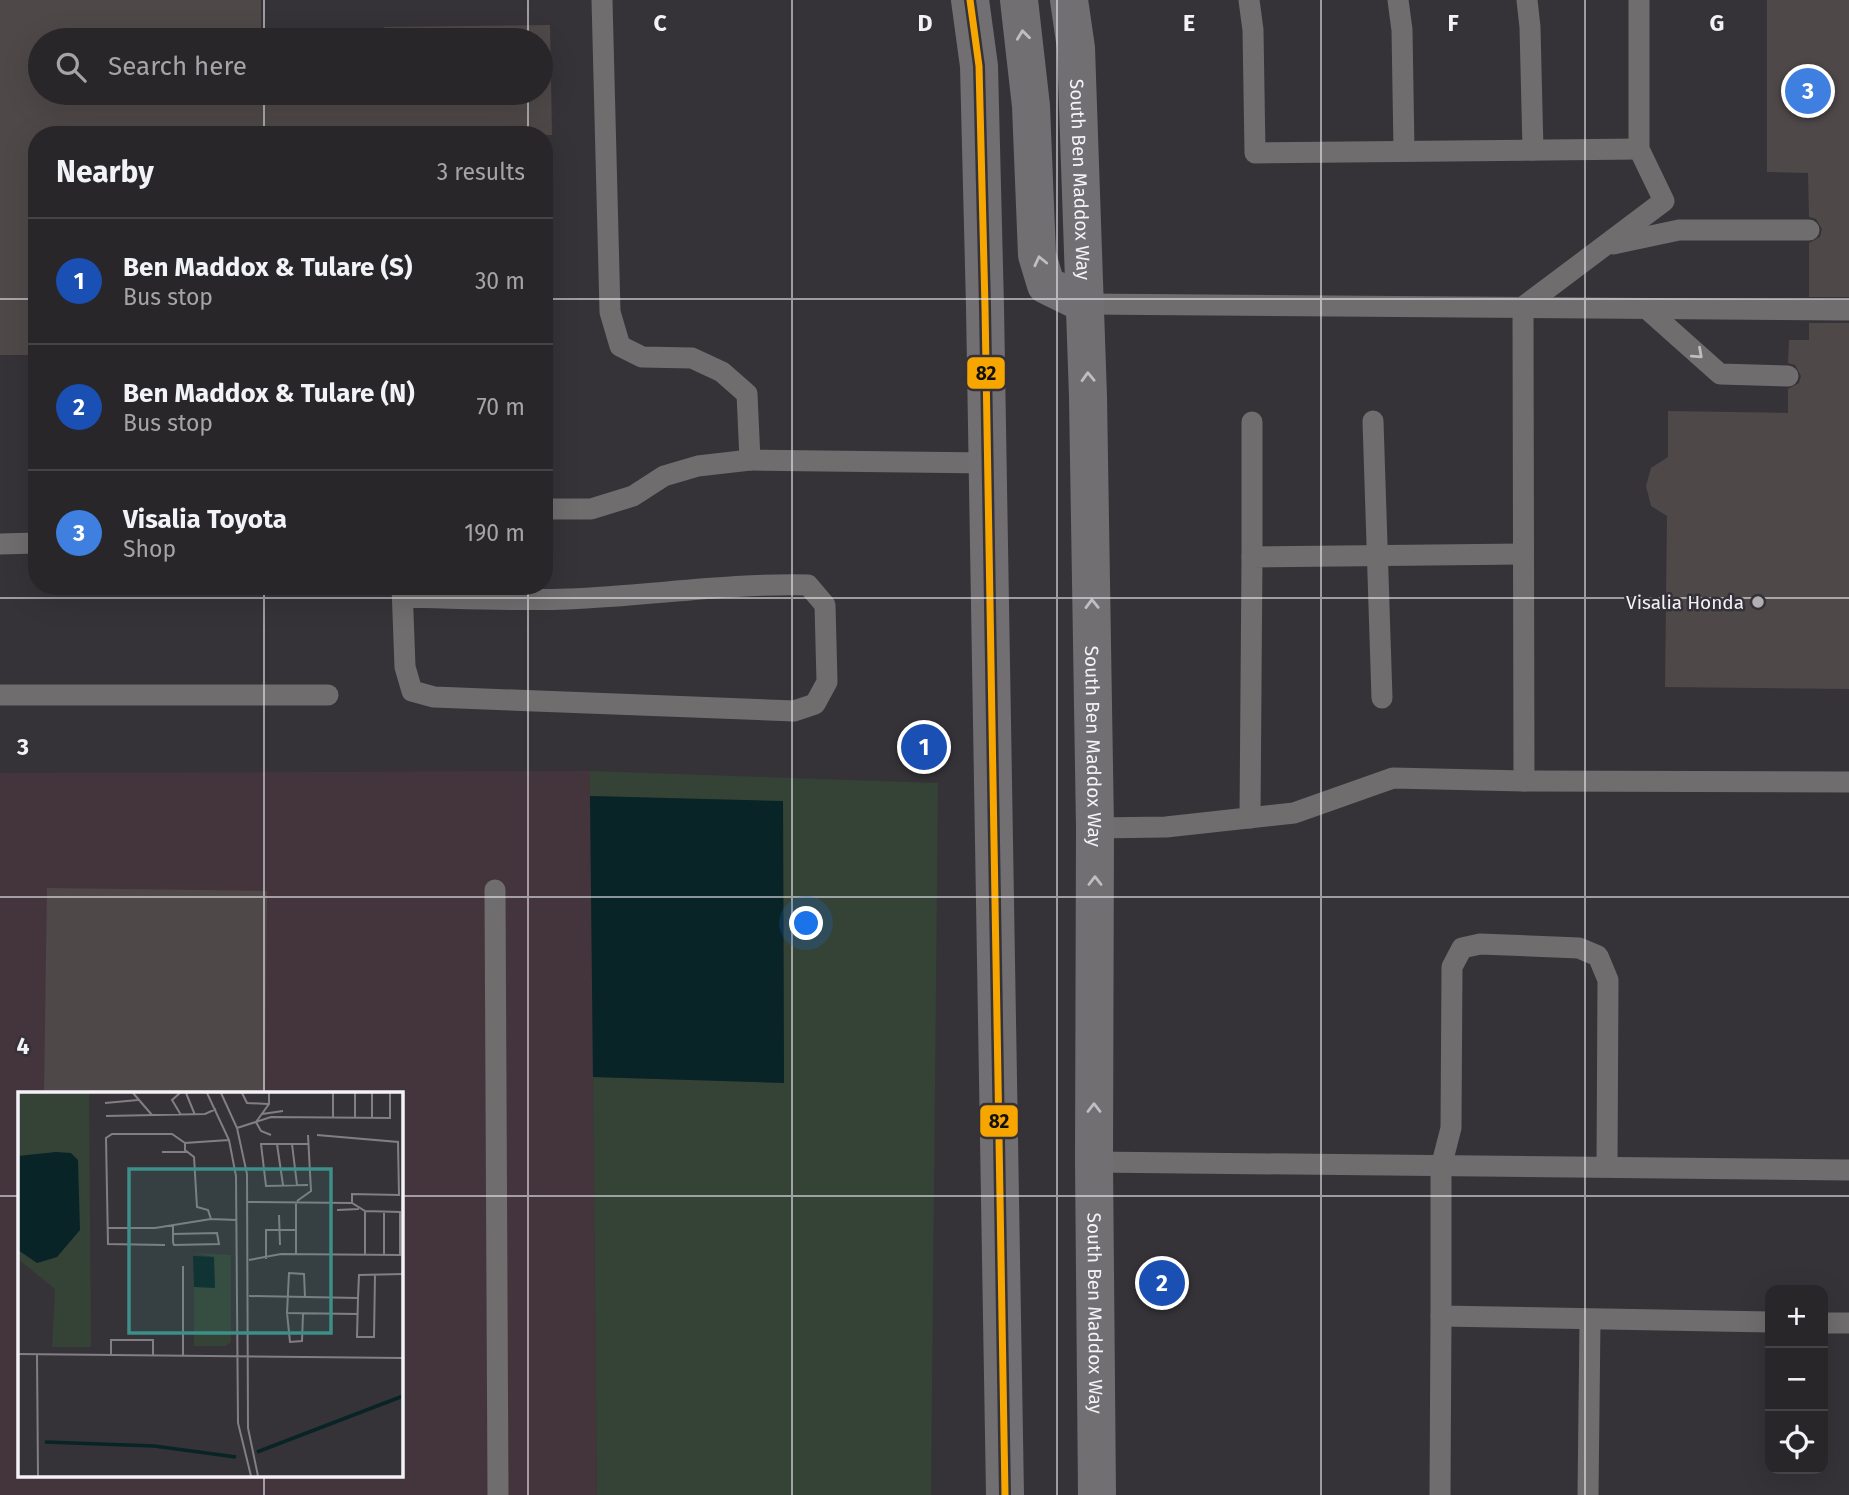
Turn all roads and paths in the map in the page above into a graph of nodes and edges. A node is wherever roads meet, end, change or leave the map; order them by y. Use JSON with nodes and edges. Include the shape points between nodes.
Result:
{"nodes":[{"id":1,"x":602,"y":0,"type":"edge"},
{"id":2,"x":971,"y":0,"type":"edge"},
{"id":3,"x":1019,"y":0,"type":"edge"},
{"id":4,"x":1069,"y":0,"type":"edge"},
{"id":5,"x":1250,"y":0,"type":"edge"},
{"id":6,"x":1398,"y":0,"type":"edge"},
{"id":7,"x":1527,"y":0,"type":"edge"},
{"id":8,"x":1639,"y":0,"type":"edge"},
{"id":9,"x":1639,"y":149,"type":"junction"},
{"id":10,"x":1533,"y":150,"type":"junction"},
{"id":11,"x":1404,"y":151,"type":"junction"},
{"id":12,"x":1809,"y":230,"type":"dead end"},
{"id":13,"x":1607,"y":245,"type":"junction"},
{"id":14,"x":1085,"y":304,"type":"junction"},
{"id":15,"x":1523,"y":307,"type":"junction"},
{"id":16,"x":1647,"y":309,"type":"junction"},
{"id":17,"x":1849,"y":310,"type":"edge"},
{"id":18,"x":1788,"y":376,"type":"dead end"},
{"id":19,"x":1373,"y":421,"type":"dead end"},
{"id":20,"x":1252,"y":422,"type":"dead end"},
{"id":21,"x":750,"y":460,"type":"junction"},
{"id":22,"x":987,"y":463,"type":"junction"},
{"id":23,"x":553,"y":509,"type":"edge"},
{"id":24,"x":0,"y":544,"type":"edge"},
{"id":25,"x":28,"y":544,"type":"edge"},
{"id":26,"x":1523,"y":554,"type":"junction"},
{"id":27,"x":1378,"y":556,"type":"junction"},
{"id":28,"x":1252,"y":557,"type":"junction"},
{"id":29,"x":403,"y":595,"type":"edge"},
{"id":30,"x":473,"y":595,"type":"edge"},
{"id":31,"x":0,"y":695,"type":"edge"},
{"id":32,"x":328,"y":695,"type":"dead end"},
{"id":33,"x":1382,"y":698,"type":"dead end"},
{"id":34,"x":1524,"y":781,"type":"junction"},
{"id":35,"x":1849,"y":782,"type":"edge"},
{"id":36,"x":1250,"y":818,"type":"junction"},
{"id":37,"x":1095,"y":828,"type":"junction"},
{"id":38,"x":495,"y":890,"type":"dead end"},
{"id":39,"x":1094,"y":1162,"type":"junction"},
{"id":40,"x":1607,"y":1166,"type":"junction"},
{"id":41,"x":1441,"y":1167,"type":"junction"},
{"id":42,"x":1849,"y":1170,"type":"edge"},
{"id":43,"x":1441,"y":1316,"type":"junction"},
{"id":44,"x":1590,"y":1320,"type":"junction"},
{"id":45,"x":1765,"y":1322,"type":"edge"},
{"id":46,"x":1828,"y":1323,"type":"edge"},
{"id":47,"x":1849,"y":1323,"type":"edge"},
{"id":48,"x":498,"y":1495,"type":"edge"},
{"id":49,"x":1005,"y":1495,"type":"edge"},
{"id":50,"x":1097,"y":1495,"type":"edge"},
{"id":51,"x":1440,"y":1495,"type":"edge"},
{"id":52,"x":1588,"y":1495,"type":"edge"}],
"edges":[{"from":1,"to":21,"type":"lane","via":[[610,312],[620,346],[642,357],[692,358],[722,372],[747,394]]},
{"from":2,"to":22,"type":"main road","via":[[979,66]]},
{"from":14,"to":3,"type":"main road","one_way":true,"via":[[1046,285],[1037,255],[1031,106]]},
{"from":4,"to":14,"type":"main road","name":"South Ben Maddox Way","via":[[1076,48]]},
{"from":5,"to":11,"type":"lane","via":[[1255,153]]},
{"from":6,"to":11,"type":"lane"},
{"from":7,"to":10,"type":"lane"},
{"from":8,"to":9,"type":"lane"},
{"from":9,"to":10,"type":"lane"},
{"from":9,"to":13,"type":"lane","via":[[1664,201]]},
{"from":10,"to":11,"type":"lane"},
{"from":12,"to":13,"type":"lane","via":[[1679,230]]},
{"from":13,"to":15,"type":"lane"},
{"from":14,"to":15,"type":"lane"},
{"from":37,"to":14,"type":"main road","name":"South Ben Maddox Way","one_way":true},
{"from":15,"to":16,"type":"lane"},
{"from":15,"to":26,"type":"lane"},
{"from":16,"to":17,"type":"lane"},
{"from":16,"to":18,"type":"lane","one_way":true,"via":[[1720,374]]},
{"from":19,"to":27,"type":"lane"},
{"from":20,"to":28,"type":"lane"},
{"from":21,"to":22,"type":"lane"},
{"from":21,"to":23,"type":"lane","via":[[698,466],[664,476],[633,496],[591,509]]},
{"from":22,"to":49,"type":"main road"},
{"from":24,"to":25,"type":"lane"},
{"from":26,"to":27,"type":"lane"},
{"from":26,"to":34,"type":"lane"},
{"from":27,"to":28,"type":"lane"},
{"from":27,"to":33,"type":"lane"},
{"from":28,"to":36,"type":"lane"},
{"from":29,"to":30,"type":"lane","via":[[405,667],[412,691],[434,697],[794,711],[815,704],[827,682],[825,605],[808,585],[758,584],[566,599]]},
{"from":31,"to":32,"type":"lane"},
{"from":34,"to":35,"type":"lane"},
{"from":34,"to":36,"type":"lane","via":[[1394,778],[1294,813]]},
{"from":36,"to":37,"type":"lane","via":[[1166,827]]},
{"from":39,"to":37,"type":"main road","name":"South Ben Maddox Way","one_way":true},
{"from":38,"to":48,"type":"lane"},
{"from":39,"to":41,"type":"lane"},
{"from":39,"to":50,"type":"main road","name":"South Ben Maddox Way"},
{"from":40,"to":41,"type":"lane"},
{"from":40,"to":41,"type":"lane","via":[[1608,979],[1598,956],[1579,948],[1480,944],[1462,948],[1452,967],[1451,1128]]},
{"from":40,"to":42,"type":"lane"},
{"from":41,"to":43,"type":"lane"},
{"from":43,"to":44,"type":"lane"},
{"from":43,"to":51,"type":"lane"},
{"from":44,"to":45,"type":"lane"},
{"from":44,"to":52,"type":"lane"},
{"from":46,"to":47,"type":"lane"}]}
